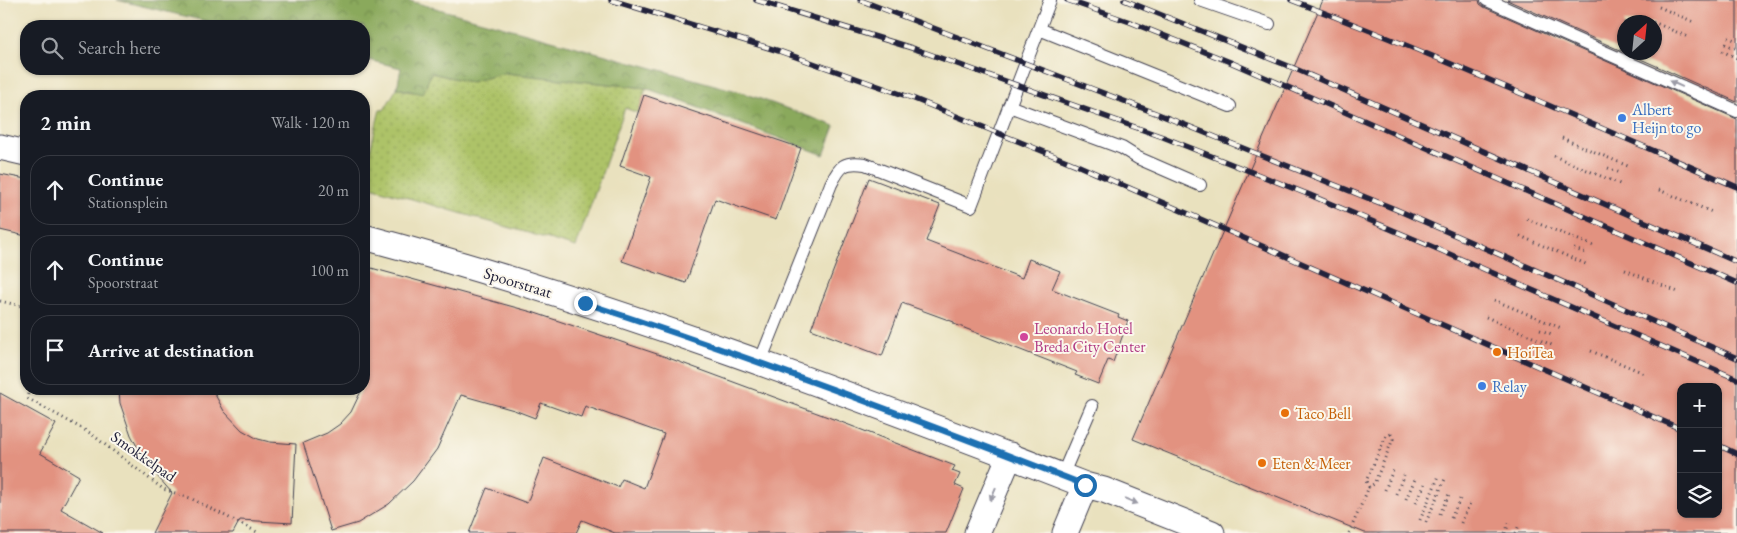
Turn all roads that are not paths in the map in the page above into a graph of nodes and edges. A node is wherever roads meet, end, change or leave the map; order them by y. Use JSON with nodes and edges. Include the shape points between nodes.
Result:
{"nodes":[{"id":1,"x":1050,"y":0,"type":"edge"},
{"id":2,"x":1200,"y":0,"type":"edge"},
{"id":3,"x":1487,"y":0,"type":"edge"},
{"id":4,"x":1269,"y":24,"type":"dead end"},
{"id":5,"x":1039,"y":28,"type":"junction"},
{"id":6,"x":1010,"y":106,"type":"junction"},
{"id":7,"x":1230,"y":106,"type":"dead end"},
{"id":8,"x":1737,"y":111,"type":"edge"},
{"id":9,"x":0,"y":147,"type":"edge"},
{"id":10,"x":20,"y":152,"type":"edge"},
{"id":11,"x":1200,"y":185,"type":"dead end"},
{"id":12,"x":370,"y":239,"type":"edge"},
{"id":13,"x":760,"y":362,"type":"junction"},
{"id":14,"x":1092,"y":406,"type":"dead end"},
{"id":15,"x":1010,"y":455,"type":"junction"},
{"id":16,"x":1062,"y":476,"type":"junction"},
{"id":17,"x":1085,"y":485,"type":"junction"},
{"id":18,"x":977,"y":533,"type":"edge"},
{"id":19,"x":1066,"y":533,"type":"edge"},
{"id":20,"x":1212,"y":533,"type":"edge"}],
"edges":[{"from":1,"to":5,"type":"lane"},
{"from":2,"to":4,"type":"lane"},
{"from":8,"to":3,"type":"lane","one_way":true},
{"from":5,"to":6,"type":"lane"},
{"from":5,"to":7,"type":"lane"},
{"from":6,"to":11,"type":"lane","via":[[1122,148]]},
{"from":6,"to":13,"type":"lane","via":[[971,206],[865,164],[852,162],[843,165],[831,184]]},
{"from":9,"to":10,"type":"street"},
{"from":12,"to":13,"type":"street","name":"Spoorstraat","via":[[494,274]]},
{"from":13,"to":15,"type":"street","name":"Spoorstraat"},
{"from":14,"to":16,"type":"lane"},
{"from":15,"to":16,"type":"street","name":"Spoorstraat"},
{"from":15,"to":18,"type":"street","one_way":true},
{"from":16,"to":17,"type":"street","name":"Spoorstraat"},
{"from":17,"to":19,"type":"street"},
{"from":17,"to":20,"type":"street","name":"Spoorstraat","one_way":true}]}
